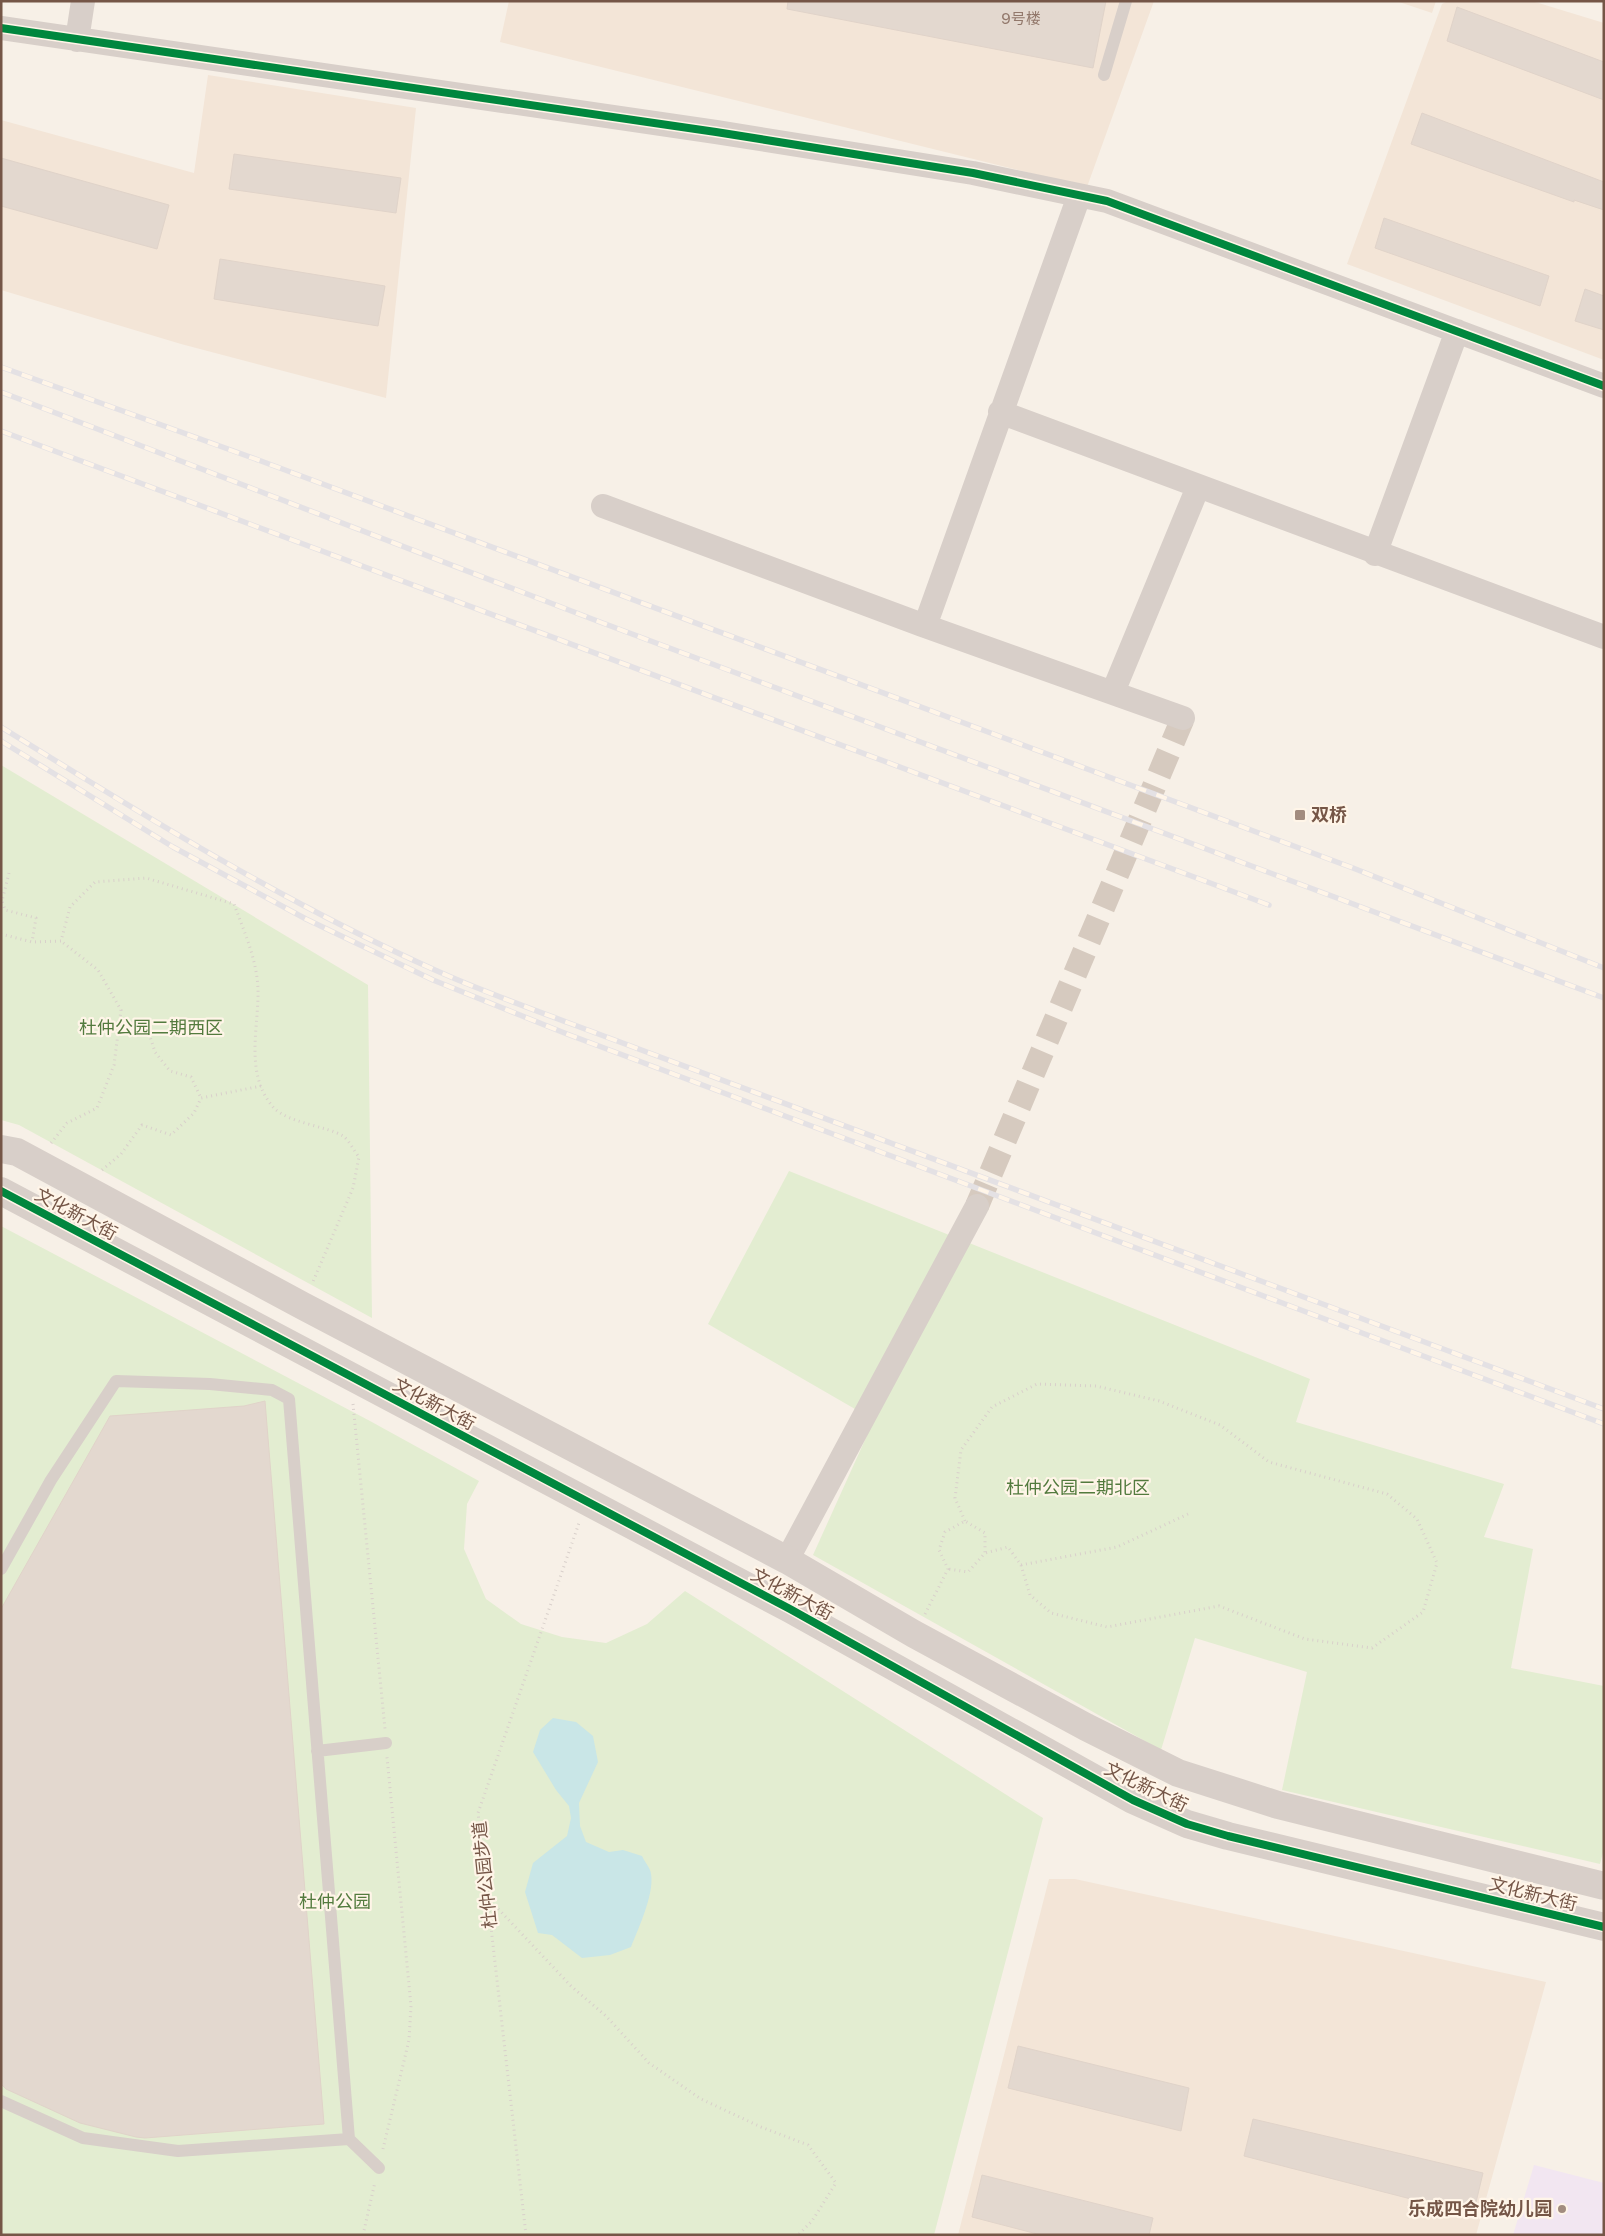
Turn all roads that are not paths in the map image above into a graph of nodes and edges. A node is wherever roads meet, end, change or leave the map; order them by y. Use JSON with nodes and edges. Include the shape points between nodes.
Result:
{"nodes":[{"id":1,"x":83,"y":1,"type":"edge"},
{"id":2,"x":1126,"y":1,"type":"edge"},
{"id":3,"x":1,"y":28,"type":"edge"},
{"id":4,"x":77,"y":40,"type":"junction"},
{"id":5,"x":1104,"y":75,"type":"dead end"},
{"id":6,"x":1079,"y":196,"type":"junction"},
{"id":7,"x":1457,"y":332,"type":"junction"},
{"id":8,"x":1604,"y":386,"type":"edge"},
{"id":9,"x":1000,"y":412,"type":"junction"},
{"id":10,"x":1198,"y":486,"type":"junction"},
{"id":11,"x":603,"y":506,"type":"dead end"},
{"id":12,"x":1375,"y":554,"type":"junction"},
{"id":13,"x":925,"y":626,"type":"junction"},
{"id":14,"x":1604,"y":637,"type":"edge"},
{"id":15,"x":1113,"y":692,"type":"junction"},
{"id":16,"x":1183,"y":718,"type":"dead end"},
{"id":17,"x":1,"y":1149,"type":"edge"},
{"id":18,"x":1,"y":1191,"type":"edge"},
{"id":19,"x":978,"y":1206,"type":"tunnel mouth"},
{"id":20,"x":787,"y":1560,"type":"junction"},
{"id":21,"x":1,"y":1569,"type":"edge"},
{"id":22,"x":386,"y":1743,"type":"road end"},
{"id":23,"x":317,"y":1751,"type":"junction"},
{"id":24,"x":1604,"y":1886,"type":"edge"},
{"id":25,"x":1604,"y":1927,"type":"edge"},
{"id":26,"x":1,"y":2101,"type":"edge"},
{"id":27,"x":349,"y":2139,"type":"junction"},
{"id":28,"x":379,"y":2168,"type":"road end"}],
"edges":[{"from":1,"to":4,"type":"street"},
{"from":2,"to":5,"type":"lane"},
{"from":3,"to":4,"type":"street"},
{"from":4,"to":6,"type":"street","via":[[716,132],[973,173]]},
{"from":6,"to":7,"type":"street","via":[[1107,201]]},
{"from":6,"to":9,"type":"street"},
{"from":7,"to":8,"type":"street"},
{"from":7,"to":12,"type":"street"},
{"from":9,"to":10,"type":"street"},
{"from":9,"to":13,"type":"street"},
{"from":10,"to":12,"type":"street"},
{"from":10,"to":15,"type":"street"},
{"from":11,"to":13,"type":"street"},
{"from":12,"to":14,"type":"street"},
{"from":13,"to":15,"type":"street"},
{"from":15,"to":16,"type":"street"},
{"from":17,"to":20,"type":"street","name":"文化新大街","via":[[17,1152]]},
{"from":18,"to":25,"type":"street","name":"文化新大街","via":[[790,1609],[1133,1800],[1187,1824]]},
{"from":19,"to":20,"type":"street"},
{"from":20,"to":24,"type":"street","name":"文化新大街","via":[[914,1634],[1178,1773],[1278,1805]]},
{"from":21,"to":23,"type":"lane","via":[[51,1480],[116,1381],[272,1390],[288,1399]]},
{"from":22,"to":23,"type":"lane"},
{"from":23,"to":27,"type":"lane"},
{"from":26,"to":27,"type":"lane","via":[[83,2138],[178,2151]]},
{"from":27,"to":28,"type":"lane"}]}
